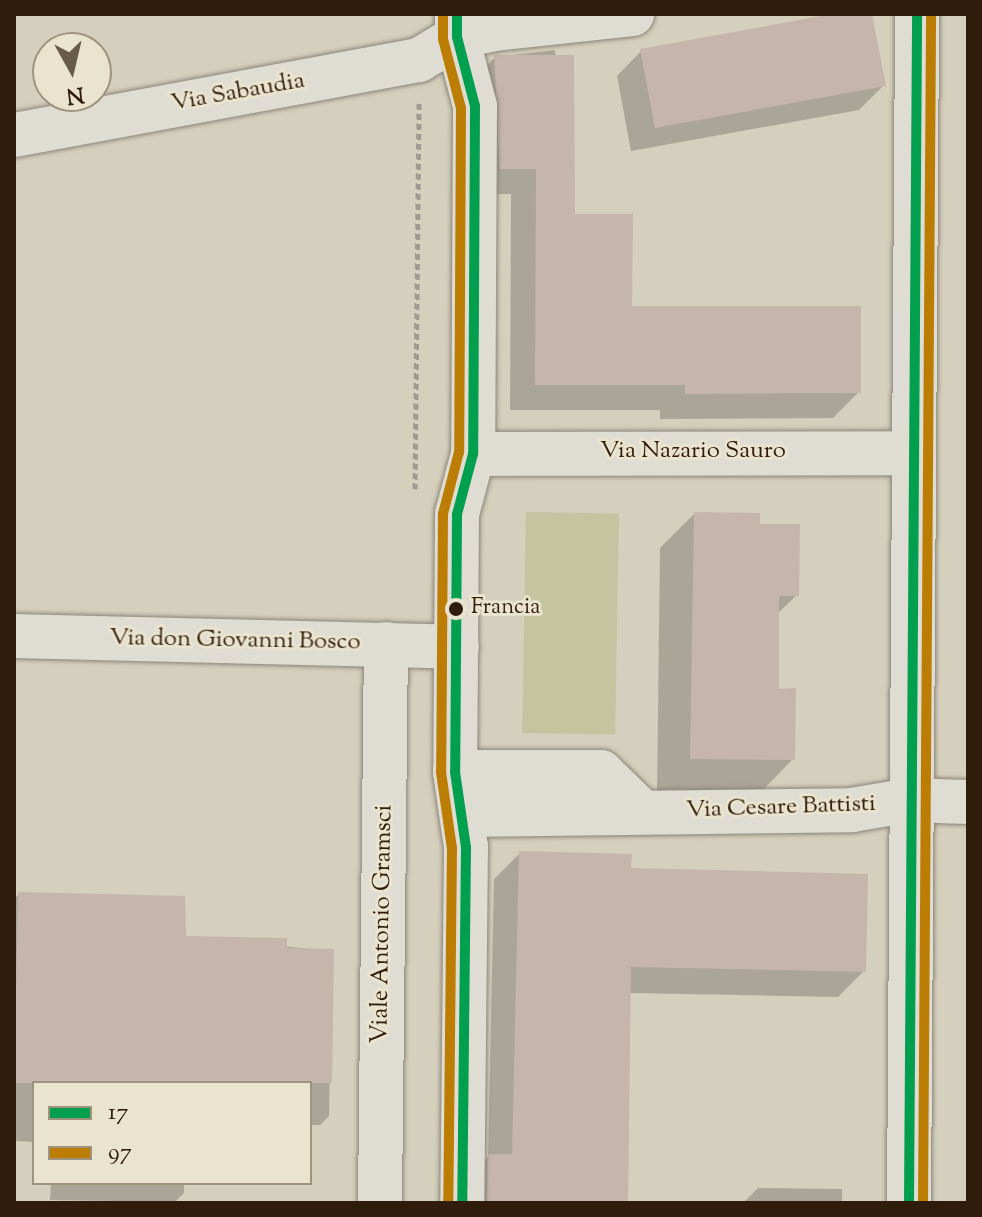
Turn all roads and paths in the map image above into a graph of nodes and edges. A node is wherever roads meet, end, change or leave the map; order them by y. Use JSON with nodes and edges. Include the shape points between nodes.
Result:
{"nodes":[{"id":1,"x":632,"y":14,"type":"edge"},
{"id":2,"x":917,"y":14,"type":"edge"},
{"id":3,"x":457,"y":26,"type":"edge"},
{"id":4,"x":14,"y":135,"type":"edge"},
{"id":5,"x":913,"y":453,"type":"junction"},
{"id":6,"x":473,"y":454,"type":"junction"},
{"id":7,"x":14,"y":636,"type":"edge"},
{"id":8,"x":386,"y":644,"type":"junction"},
{"id":9,"x":457,"y":647,"type":"junction"},
{"id":10,"x":455,"y":772,"type":"junction"},
{"id":11,"x":910,"y":800,"type":"junction"},
{"id":12,"x":968,"y":802,"type":"edge"},
{"id":13,"x":641,"y":811,"type":"junction"},
{"id":14,"x":462,"y":815,"type":"junction"},
{"id":15,"x":380,"y":1203,"type":"edge"},
{"id":16,"x":462,"y":1203,"type":"edge"},
{"id":17,"x":909,"y":1203,"type":"edge"}],
"edges":[{"from":1,"to":3,"type":"street"},
{"from":2,"to":5,"type":"street"},
{"from":3,"to":4,"type":"street","name":"Via Sabaudia","via":[[419,60]]},
{"from":3,"to":6,"type":"street","via":[[475,106]]},
{"from":5,"to":6,"type":"street","name":"Via Nazario Sauro"},
{"from":5,"to":11,"type":"street"},
{"from":6,"to":9,"type":"street","via":[[457,514]]},
{"from":7,"to":8,"type":"street","name":"Via don Giovanni Bosco"},
{"from":8,"to":9,"type":"street","name":"Via don Giovanni Bosco"},
{"from":8,"to":15,"type":"street","name":"Viale Antonio Gramsci"},
{"from":9,"to":10,"type":"street"},
{"from":10,"to":13,"type":"street","via":[[601,772]]},
{"from":10,"to":14,"type":"street"},
{"from":11,"to":12,"type":"street","name":"Via Cesare Battisti"},
{"from":11,"to":13,"type":"street","name":"Via Cesare Battisti","via":[[852,810]]},
{"from":11,"to":17,"type":"street"},
{"from":13,"to":14,"type":"street","name":"Via Cesare Battisti"},
{"from":14,"to":16,"type":"street"}]}
